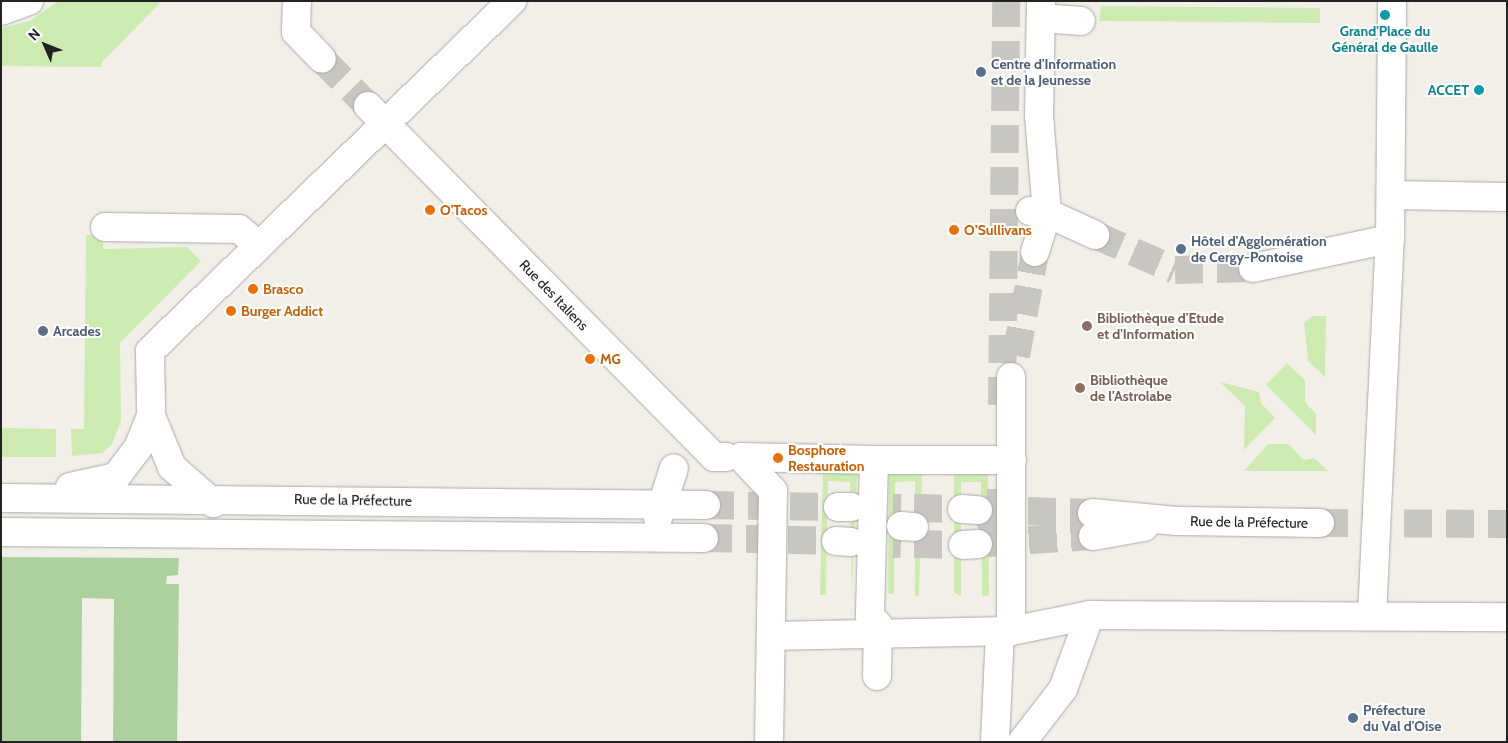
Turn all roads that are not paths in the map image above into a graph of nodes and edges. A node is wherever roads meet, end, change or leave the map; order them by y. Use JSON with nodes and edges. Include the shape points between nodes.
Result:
{"nodes":[{"id":1,"x":29,"y":1,"type":"edge"},
{"id":2,"x":297,"y":1,"type":"edge"},
{"id":3,"x":512,"y":1,"type":"edge"},
{"id":4,"x":1392,"y":1,"type":"edge"},
{"id":5,"x":1041,"y":10,"type":"edge"},
{"id":6,"x":1,"y":11,"type":"edge"},
{"id":7,"x":1081,"y":21,"type":"dead end"},
{"id":8,"x":322,"y":59,"type":"tunnel mouth"},
{"id":9,"x":377,"y":115,"type":"junction"},
{"id":10,"x":1391,"y":196,"type":"junction"},
{"id":11,"x":1507,"y":197,"type":"edge"},
{"id":12,"x":1037,"y":212,"type":"junction"},
{"id":13,"x":105,"y":227,"type":"dead end"},
{"id":14,"x":1095,"y":236,"type":"tunnel mouth"},
{"id":15,"x":1390,"y":239,"type":"junction"},
{"id":16,"x":258,"y":246,"type":"junction"},
{"id":17,"x":1036,"y":252,"type":"tunnel mouth"},
{"id":18,"x":1253,"y":268,"type":"tunnel mouth"},
{"id":19,"x":1012,"y":377,"type":"tunnel mouth"},
{"id":20,"x":151,"y":412,"type":"junction"},
{"id":21,"x":726,"y":457,"type":"dead end"},
{"id":22,"x":874,"y":460,"type":"junction"},
{"id":23,"x":1012,"y":460,"type":"junction"},
{"id":24,"x":674,"y":468,"type":"dead end"},
{"id":25,"x":1,"y":490,"type":"edge"},
{"id":26,"x":1,"y":498,"type":"edge"},
{"id":27,"x":208,"y":500,"type":"junction"},
{"id":28,"x":665,"y":504,"type":"junction"},
{"id":29,"x":706,"y":505,"type":"tunnel mouth"},
{"id":30,"x":1320,"y":523,"type":"tunnel mouth"},
{"id":31,"x":1093,"y":524,"type":"tunnel mouth"},
{"id":32,"x":1,"y":532,"type":"edge"},
{"id":33,"x":308,"y":536,"type":"junction"},
{"id":34,"x":510,"y":537,"type":"junction"},
{"id":35,"x":704,"y":538,"type":"tunnel mouth"},
{"id":36,"x":1090,"y":615,"type":"junction"},
{"id":37,"x":1372,"y":616,"type":"junction"},
{"id":38,"x":1507,"y":617,"type":"edge"},
{"id":39,"x":1005,"y":631,"type":"junction"},
{"id":40,"x":878,"y":634,"type":"junction"},
{"id":41,"x":771,"y":636,"type":"junction"},
{"id":42,"x":877,"y":676,"type":"dead end"},
{"id":43,"x":769,"y":742,"type":"edge"},
{"id":44,"x":995,"y":742,"type":"edge"},
{"id":45,"x":1022,"y":742,"type":"edge"}],
"edges":[{"from":1,"to":6,"type":"street"},
{"from":2,"to":8,"type":"street","via":[[296,32]]},
{"from":3,"to":9,"type":"street"},
{"from":4,"to":10,"type":"street"},
{"from":5,"to":7,"type":"street"},
{"from":5,"to":12,"type":"street"},
{"from":9,"to":16,"type":"street"},
{"from":9,"to":21,"type":"street","name":"Rue des Italiens","via":[[714,457]]},
{"from":10,"to":11,"type":"street"},
{"from":10,"to":15,"type":"street"},
{"from":12,"to":14,"type":"street"},
{"from":12,"to":17,"type":"street"},
{"from":13,"to":16,"type":"street","via":[[239,228]]},
{"from":15,"to":18,"type":"street"},
{"from":15,"to":37,"type":"street"},
{"from":16,"to":20,"type":"street","via":[[150,351]]},
{"from":19,"to":23,"type":"street"},
{"from":20,"to":25,"type":"street","via":[[138,448],[110,480]]},
{"from":20,"to":27,"type":"street","via":[[168,462]]},
{"from":22,"to":23,"type":"street"},
{"from":22,"to":40,"type":"street","via":[[870,616],[878,624]]},
{"from":22,"to":41,"type":"street","via":[[741,457],[773,490]]},
{"from":23,"to":39,"type":"street"},
{"from":24,"to":28,"type":"street"},
{"from":26,"to":27,"type":"street","name":"Rue de la Préfecture"},
{"from":27,"to":28,"type":"street","name":"Rue de la Préfecture"},
{"from":27,"to":33,"type":"street","via":[[247,521]]},
{"from":28,"to":29,"type":"street","name":"Rue de la Préfecture"},
{"from":28,"to":34,"type":"street","via":[[658,518],[643,529]]},
{"from":30,"to":31,"type":"street","name":"Rue de la Préfecture","via":[[1177,521]]},
{"from":32,"to":33,"type":"street"},
{"from":33,"to":34,"type":"street"},
{"from":34,"to":35,"type":"street"},
{"from":36,"to":37,"type":"street"},
{"from":36,"to":39,"type":"street"},
{"from":36,"to":45,"type":"street","via":[[1063,689]]},
{"from":37,"to":38,"type":"street"},
{"from":39,"to":40,"type":"street"},
{"from":39,"to":44,"type":"street"},
{"from":40,"to":41,"type":"street"},
{"from":40,"to":42,"type":"street"},
{"from":41,"to":43,"type":"street"}]}
